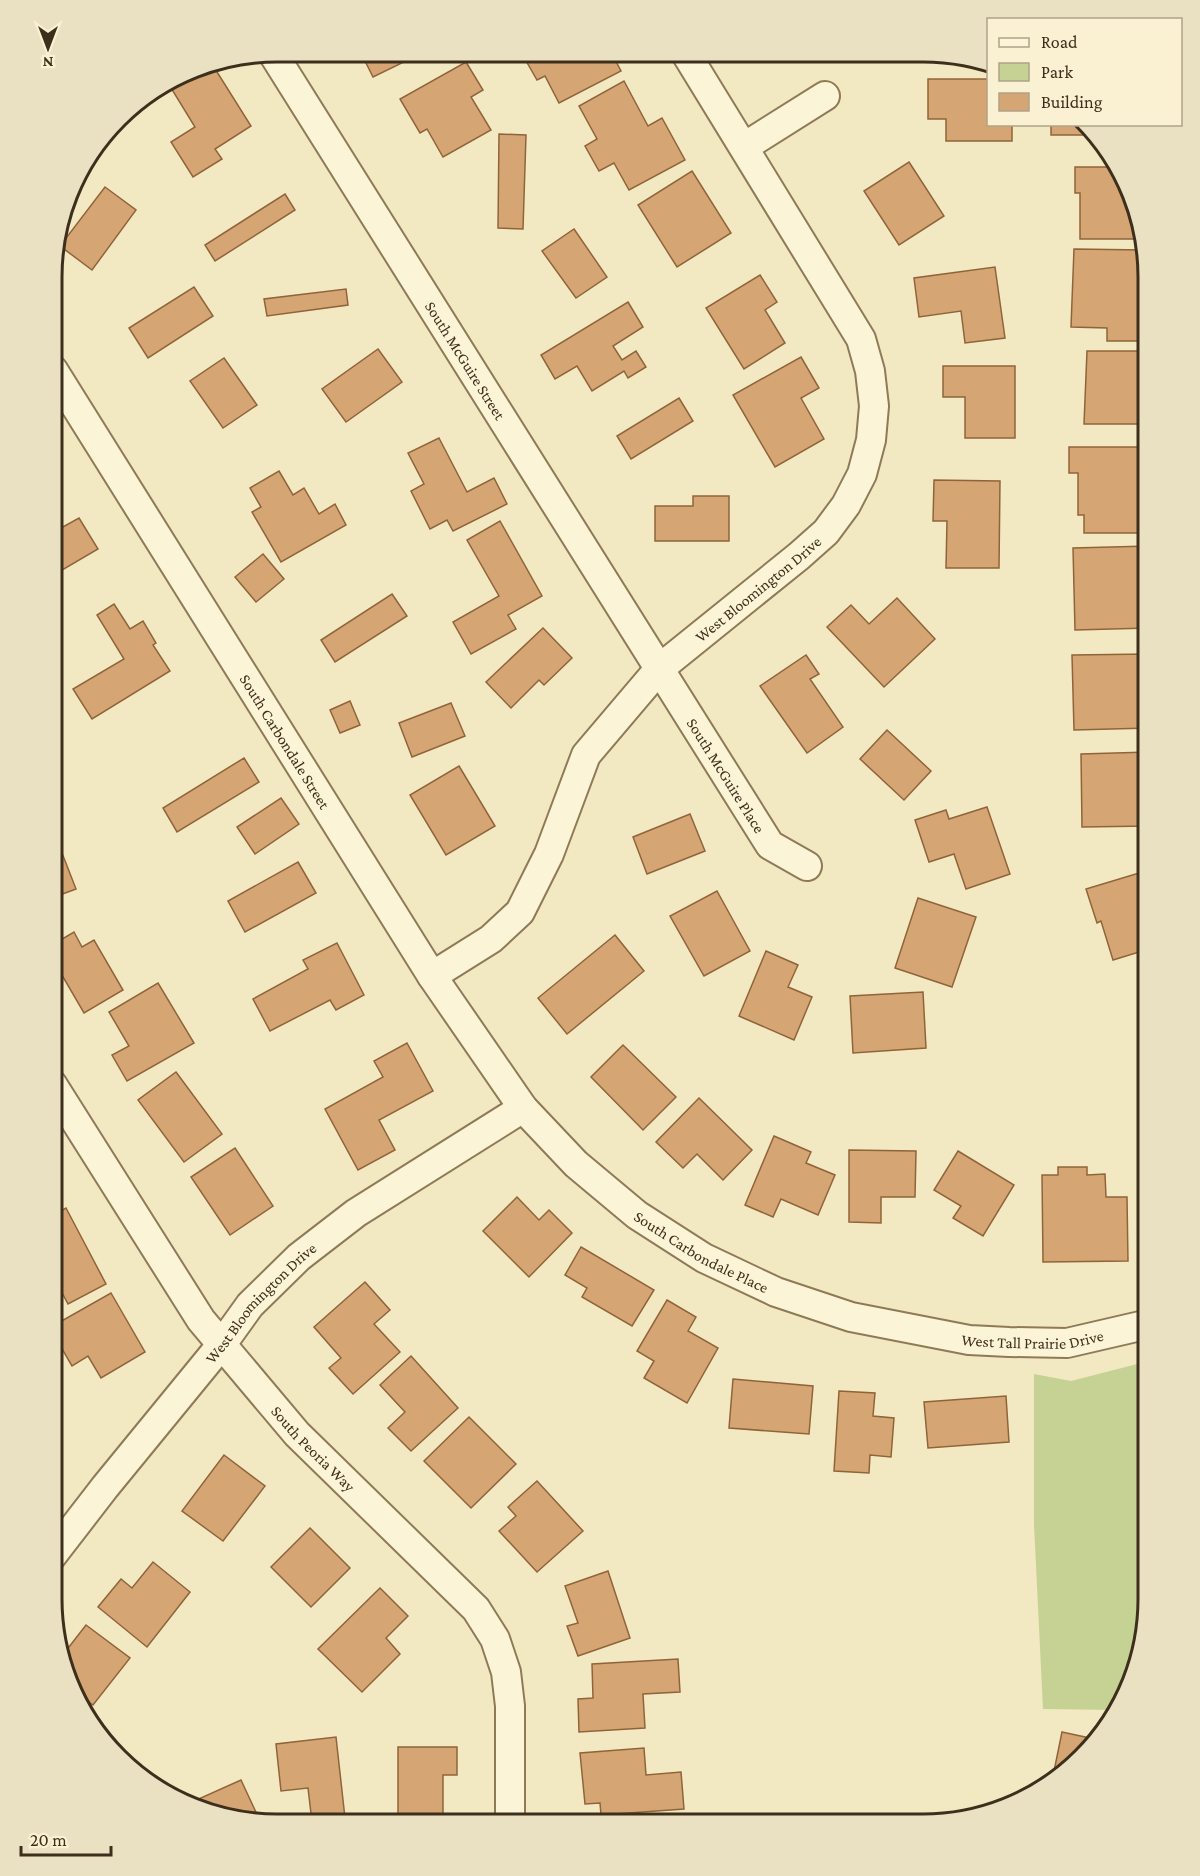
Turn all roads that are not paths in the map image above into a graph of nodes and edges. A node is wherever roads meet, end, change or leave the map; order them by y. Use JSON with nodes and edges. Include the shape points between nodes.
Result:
{"nodes":[{"id":1,"x":278,"y":62,"type":"edge"},
{"id":2,"x":691,"y":62,"type":"edge"},
{"id":3,"x":825,"y":96,"type":"dead end"},
{"id":4,"x":744,"y":147,"type":"junction"},
{"id":5,"x":62,"y":384,"type":"edge"},
{"id":6,"x":659,"y":669,"type":"junction"},
{"id":7,"x":807,"y":866,"type":"dead end"},
{"id":8,"x":432,"y":976,"type":"junction"},
{"id":9,"x":62,"y":1100,"type":"edge"},
{"id":10,"x":523,"y":1108,"type":"junction"},
{"id":11,"x":1138,"y":1327,"type":"edge"},
{"id":12,"x":916,"y":1330,"type":"joint"},
{"id":13,"x":222,"y":1344,"type":"junction"},
{"id":14,"x":62,"y":1543,"type":"edge"},
{"id":15,"x":510,"y":1814,"type":"edge"}],
"edges":[{"from":1,"to":6,"type":"street","name":"South McGuire Street"},
{"from":2,"to":4,"type":"street","name":"West Bloomington Drive"},
{"from":3,"to":4,"type":"street"},
{"from":4,"to":6,"type":"street","name":"West Bloomington Drive","via":[[861,339],[874,406],[871,440],[862,474],[826,532]]},
{"from":5,"to":8,"type":"street","name":"South Carbondale Street"},
{"from":6,"to":7,"type":"street","name":"South McGuire Place","via":[[770,845]]},
{"from":6,"to":8,"type":"street","name":"West Bloomington Drive","via":[[586,755],[549,854],[520,912],[491,939]]},
{"from":8,"to":10,"type":"street","name":"South Carbondale Street"},
{"from":9,"to":13,"type":"street","name":"South Peoria Way","via":[[201,1320]]},
{"from":10,"to":12,"type":"street","name":"South Carbondale Place","via":[[576,1164],[637,1215],[704,1258],[776,1292],[850,1317]]},
{"from":10,"to":13,"type":"street","name":"West Bloomington Drive","via":[[327,1234],[250,1305]]},
{"from":11,"to":12,"type":"street","name":"West Tall Prairie Drive","via":[[1067,1343],[969,1340]]},
{"from":13,"to":14,"type":"street","name":"West Bloomington Drive"},
{"from":13,"to":15,"type":"street","name":"South Peoria Way","via":[[297,1434],[477,1609],[495,1639],[506,1672],[510,1706]]}]}
